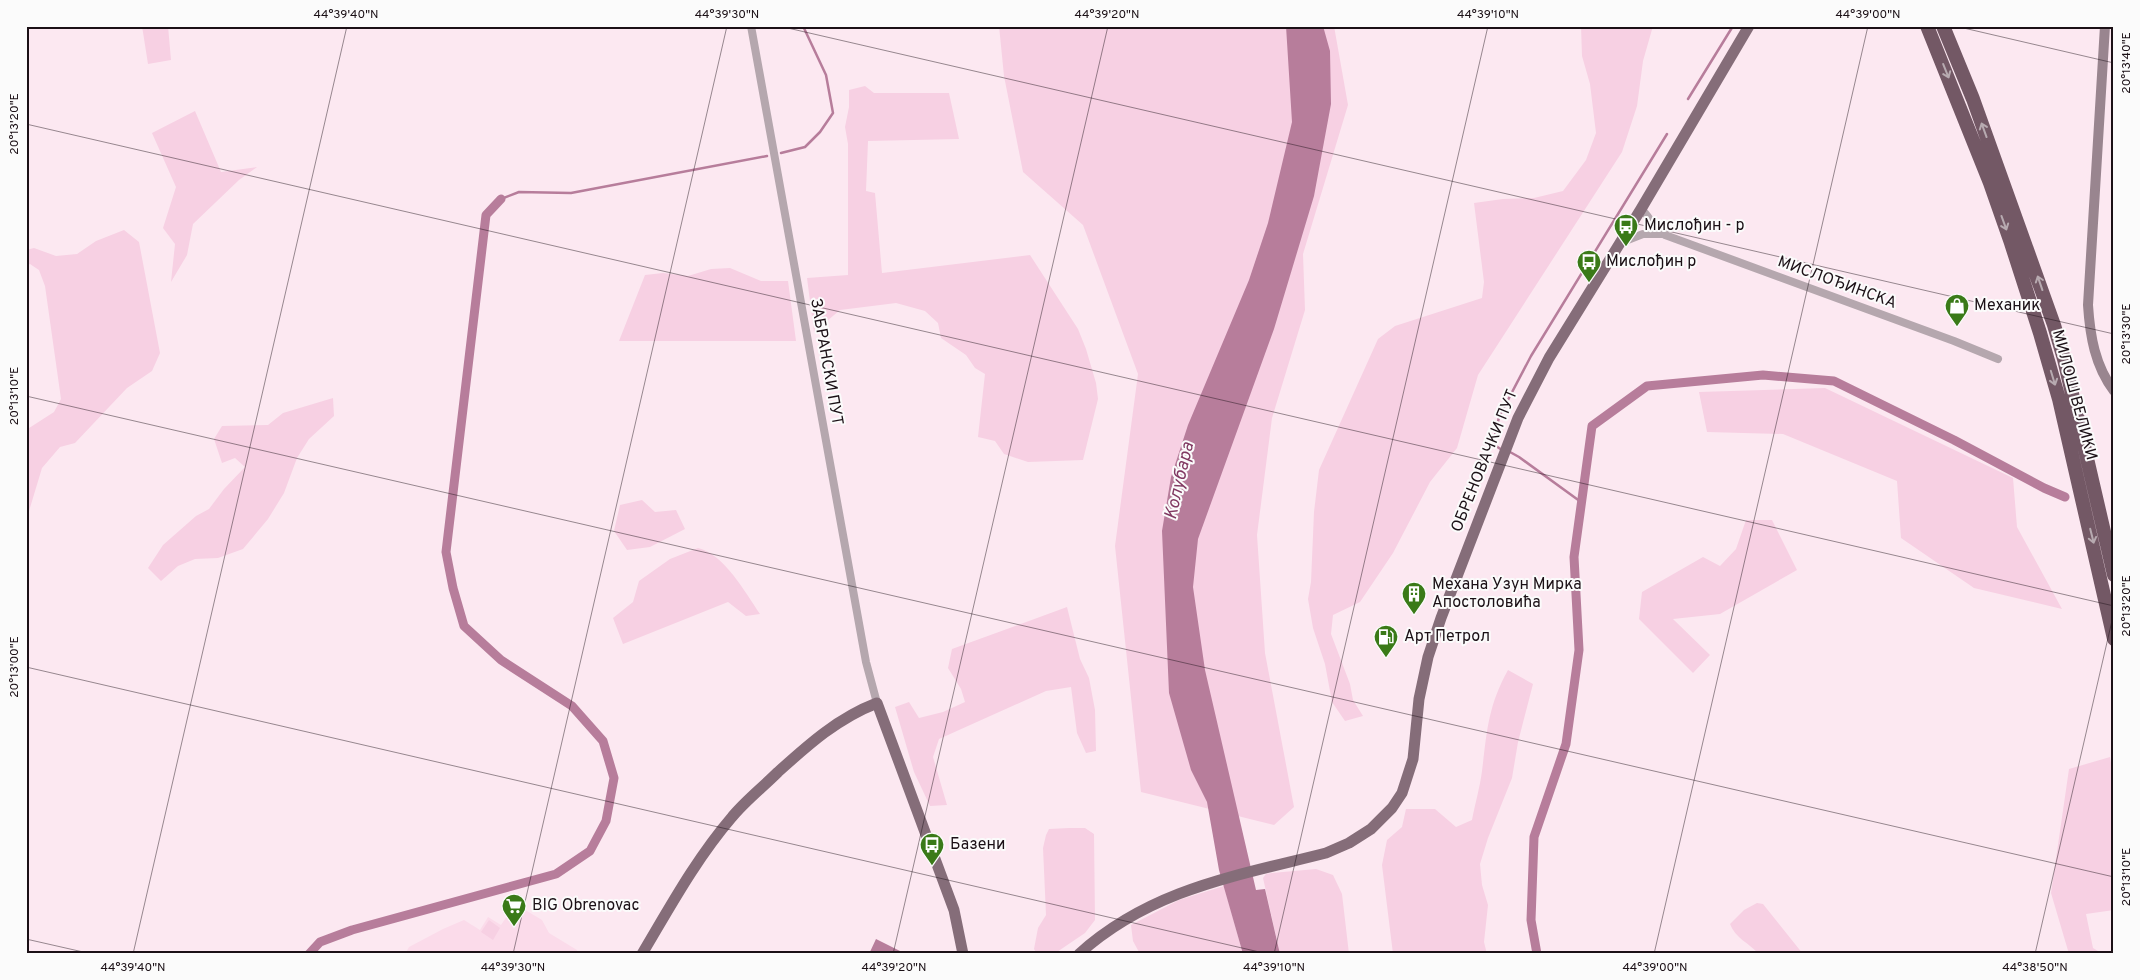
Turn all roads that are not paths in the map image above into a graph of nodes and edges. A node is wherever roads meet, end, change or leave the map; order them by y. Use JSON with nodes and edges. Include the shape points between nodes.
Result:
{"nodes":[{"id":1,"x":750,"y":26,"type":"edge"},
{"id":2,"x":1749,"y":26,"type":"edge"},
{"id":3,"x":1928,"y":26,"type":"edge"},
{"id":4,"x":1943,"y":26,"type":"edge"},
{"id":5,"x":2105,"y":26,"type":"edge"},
{"id":6,"x":1641,"y":209,"type":"junction"},
{"id":7,"x":1666,"y":235,"type":"junction"},
{"id":8,"x":1620,"y":243,"type":"junction"},
{"id":9,"x":1998,"y":359,"type":"dead end"},
{"id":10,"x":2114,"y":391,"type":"edge"},
{"id":11,"x":2114,"y":576,"type":"edge"},
{"id":12,"x":2114,"y":639,"type":"edge"},
{"id":13,"x":877,"y":703,"type":"junction"},
{"id":14,"x":642,"y":954,"type":"edge"},
{"id":15,"x":963,"y":954,"type":"edge"},
{"id":16,"x":1079,"y":954,"type":"edge"}],
"edges":[{"from":1,"to":13,"type":"street","name":"ЗАБРАНСКИ ПУТ","via":[[866,662]]},
{"from":2,"to":6,"type":"main road","name":"ОБРЕНОВАЧКИ ПУТ"},
{"from":3,"to":12,"type":"highway","name":"МИЛОШ ВЕЛИКИ","one_way":true,"via":[[1990,183],[2040,333],[2059,399]]},
{"from":11,"to":4,"type":"highway","name":"МИЛОШ ВЕЛИКИ","one_way":true,"via":[[2054,325],[1973,99]]},
{"from":5,"to":10,"type":"main road","via":[[2088,305],[2096,357]]},
{"from":6,"to":7,"type":"street","name":"МИСЛОЂИНСКА","via":[[1654,228]]},
{"from":6,"to":8,"type":"main road","name":"ОБРЕНОВАЧКИ ПУТ"},
{"from":7,"to":8,"type":"street","name":"МИСЛОЂИНСКА","via":[[1642,234]]},
{"from":7,"to":9,"type":"street","name":"МИСЛОЂИНСКА"},
{"from":8,"to":16,"type":"main road","name":"ОБРЕНОВАЧКИ ПУТ","via":[[1549,358],[1506,444],[1440,618],[1419,699],[1413,759],[1402,793],[1392,808],[1367,832],[1340,848],[1170,896],[1139,911]]},
{"from":13,"to":14,"type":"main road","via":[[831,727],[807,745],[733,815],[687,878]]},
{"from":13,"to":15,"type":"main road","via":[[954,910]]}]}
